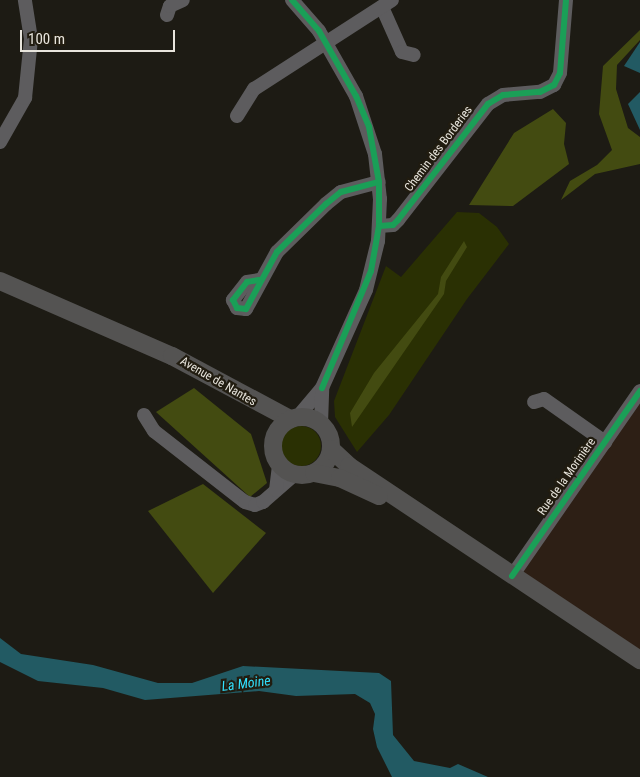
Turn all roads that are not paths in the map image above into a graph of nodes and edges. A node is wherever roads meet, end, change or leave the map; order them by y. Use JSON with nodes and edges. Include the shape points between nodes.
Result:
{"nodes":[{"id":1,"x":25,"y":0,"type":"edge"},
{"id":2,"x":183,"y":0,"type":"edge"},
{"id":3,"x":292,"y":0,"type":"edge"},
{"id":4,"x":566,"y":0,"type":"edge"},
{"id":5,"x":387,"y":3,"type":"edge"},
{"id":6,"x":167,"y":15,"type":"dead end"},
{"id":7,"x":327,"y":44,"type":"junction"},
{"id":8,"x":414,"y":56,"type":"dead end"},
{"id":9,"x":237,"y":116,"type":"dead end"},
{"id":10,"x":0,"y":142,"type":"edge"},
{"id":11,"x":379,"y":182,"type":"junction"},
{"id":12,"x":380,"y":226,"type":"junction"},
{"id":13,"x":260,"y":280,"type":"dead end"},
{"id":14,"x":0,"y":281,"type":"edge"},
{"id":15,"x":146,"y":346,"type":"junction"},
{"id":16,"x":322,"y":388,"type":"junction"},
{"id":17,"x":640,"y":392,"type":"edge"},
{"id":18,"x":534,"y":402,"type":"dead end"},
{"id":19,"x":144,"y":415,"type":"dead end"},
{"id":20,"x":294,"y":418,"type":"junction"},
{"id":21,"x":321,"y":424,"type":"junction"},
{"id":22,"x":274,"y":437,"type":"junction"},
{"id":23,"x":605,"y":442,"type":"junction"},
{"id":24,"x":331,"y":449,"type":"junction"},
{"id":25,"x":287,"y":470,"type":"junction"},
{"id":26,"x":314,"y":473,"type":"junction"},
{"id":27,"x":438,"y":527,"type":"junction"},
{"id":28,"x":512,"y":576,"type":"junction"},
{"id":29,"x":640,"y":660,"type":"edge"}],
"edges":[{"from":1,"to":10,"type":"street","via":[[31,39],[25,98]]},
{"from":2,"to":6,"type":"street","via":[[170,6]]},
{"from":3,"to":7,"type":"street"},
{"from":4,"to":12,"type":"street","name":"Chemin des Borderies","via":[[560,73],[554,85],[540,92],[503,95],[488,104],[398,220],[393,225]]},
{"from":5,"to":7,"type":"street"},
{"from":5,"to":8,"type":"street","via":[[402,52]]},
{"from":7,"to":9,"type":"street","via":[[254,90]]},
{"from":7,"to":11,"type":"street","via":[[369,128]]},
{"from":11,"to":12,"type":"street"},
{"from":11,"to":13,"type":"street","via":[[334,197],[277,252]]},
{"from":12,"to":16,"type":"street","via":[[366,290]]},
{"from":14,"to":15,"type":"main road","name":"Avenue de Nantes"},
{"from":15,"to":20,"type":"main road","name":"Avenue de Nantes","via":[[190,364]]},
{"from":15,"to":22,"type":"main road","name":"Avenue de Nantes","via":[[251,413]]},
{"from":16,"to":20,"type":"street"},
{"from":16,"to":21,"type":"street"},
{"from":17,"to":23,"type":"street","name":"Rue de la Morinière"},
{"from":18,"to":23,"type":"street","via":[[544,399]]},
{"from":19,"to":25,"type":"street","via":[[154,431],[245,502],[259,504],[276,490]]},
{"from":20,"to":21,"type":"main road"},
{"from":20,"to":22,"type":"main road"},
{"from":21,"to":24,"type":"main road"},
{"from":22,"to":25,"type":"main road","via":[[274,457]]},
{"from":23,"to":28,"type":"street","name":"Rue de la Morinière"},
{"from":24,"to":26,"type":"main road","via":[[326,464]]},
{"from":24,"to":27,"type":"main road","via":[[349,466]]},
{"from":25,"to":26,"type":"main road"},
{"from":26,"to":27,"type":"main road","via":[[340,478]]},
{"from":27,"to":28,"type":"main road"},
{"from":28,"to":29,"type":"main road"}]}
